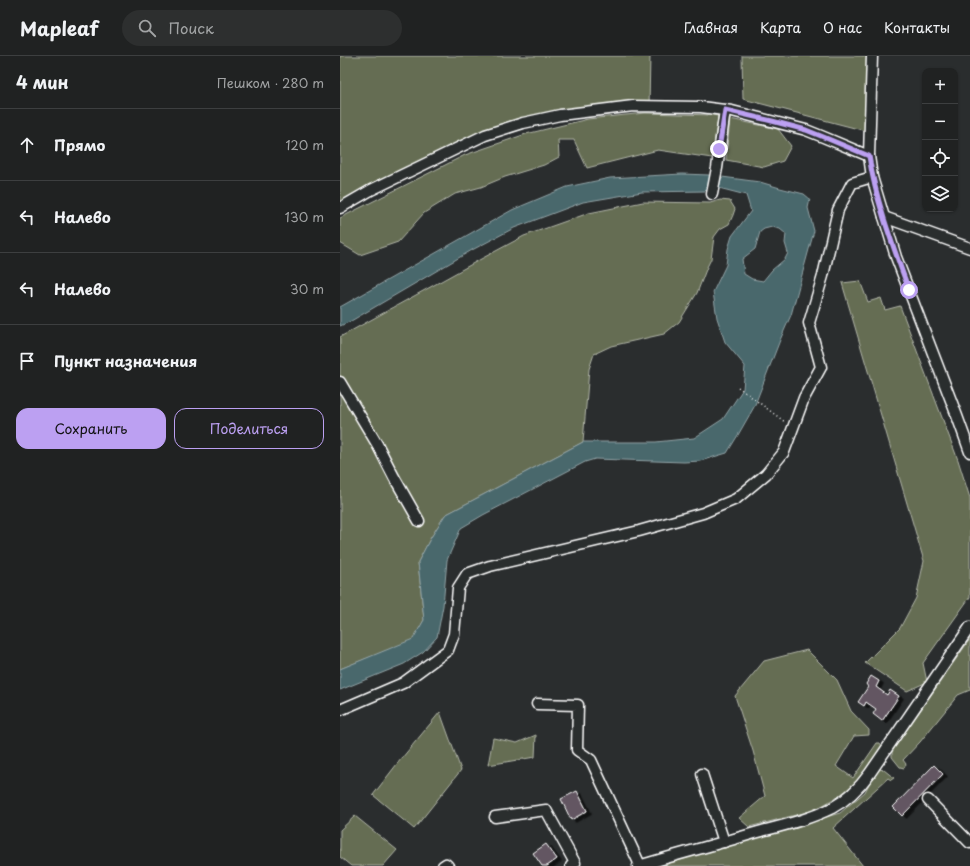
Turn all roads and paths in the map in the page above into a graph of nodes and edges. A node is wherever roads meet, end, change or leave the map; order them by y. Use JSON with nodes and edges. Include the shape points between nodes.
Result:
{"nodes":[{"id":1,"x":872,"y":56,"type":"edge"},
{"id":2,"x":725,"y":110,"type":"junction"},
{"id":3,"x":869,"y":156,"type":"junction"},
{"id":4,"x":872,"y":177,"type":"junction"},
{"id":5,"x":712,"y":194,"type":"dead end"},
{"id":6,"x":340,"y":208,"type":"edge"},
{"id":7,"x":884,"y":217,"type":"junction"},
{"id":8,"x":970,"y":248,"type":"edge"},
{"id":9,"x":340,"y":382,"type":"edge"},
{"id":10,"x":738,"y":387,"type":"dead end"},
{"id":11,"x":793,"y":428,"type":"junction"},
{"id":12,"x":970,"y":452,"type":"edge"},
{"id":13,"x":419,"y":521,"type":"dead end"},
{"id":14,"x":970,"y":627,"type":"edge"},
{"id":15,"x":537,"y":704,"type":"dead end"},
{"id":16,"x":340,"y":710,"type":"edge"},
{"id":17,"x":702,"y":774,"type":"dead end"},
{"id":18,"x":928,"y":800,"type":"dead end"},
{"id":19,"x":495,"y":817,"type":"dead end"},
{"id":20,"x":724,"y":842,"type":"junction"},
{"id":21,"x":970,"y":843,"type":"edge"},
{"id":22,"x":443,"y":866,"type":"edge"},
{"id":23,"x":448,"y":866,"type":"edge"},
{"id":24,"x":571,"y":866,"type":"edge"},
{"id":25,"x":639,"y":866,"type":"edge"}],
"edges":[{"from":1,"to":3,"type":"street"},
{"from":2,"to":3,"type":"street","via":[[806,130]]},
{"from":2,"to":5,"type":"street"},
{"from":2,"to":6,"type":"street","via":[[633,106],[560,115],[523,123],[485,135]]},
{"from":3,"to":4,"type":"street"},
{"from":4,"to":7,"type":"street"},
{"from":4,"to":11,"type":"street","via":[[852,183],[838,210],[809,323],[821,367],[804,398]]},
{"from":7,"to":8,"type":"street"},
{"from":7,"to":12,"type":"street","via":[[896,257]]},
{"from":9,"to":13,"type":"street"},
{"from":10,"to":11,"type":"path"},
{"from":11,"to":16,"type":"street","via":[[784,452],[766,474],[736,499],[703,513],[632,533],[490,566],[467,574],[458,588],[454,634],[448,650],[403,683]]},
{"from":14,"to":20,"type":"street","via":[[858,788],[832,808],[820,813]]},
{"from":15,"to":25,"type":"street","via":[[578,705],[577,750],[591,760]]},
{"from":17,"to":20,"type":"street"},
{"from":18,"to":21,"type":"street"},
{"from":19,"to":24,"type":"street","via":[[546,810],[575,863]]},
{"from":20,"to":25,"type":"street"},
{"from":22,"to":23,"type":"street"}]}
